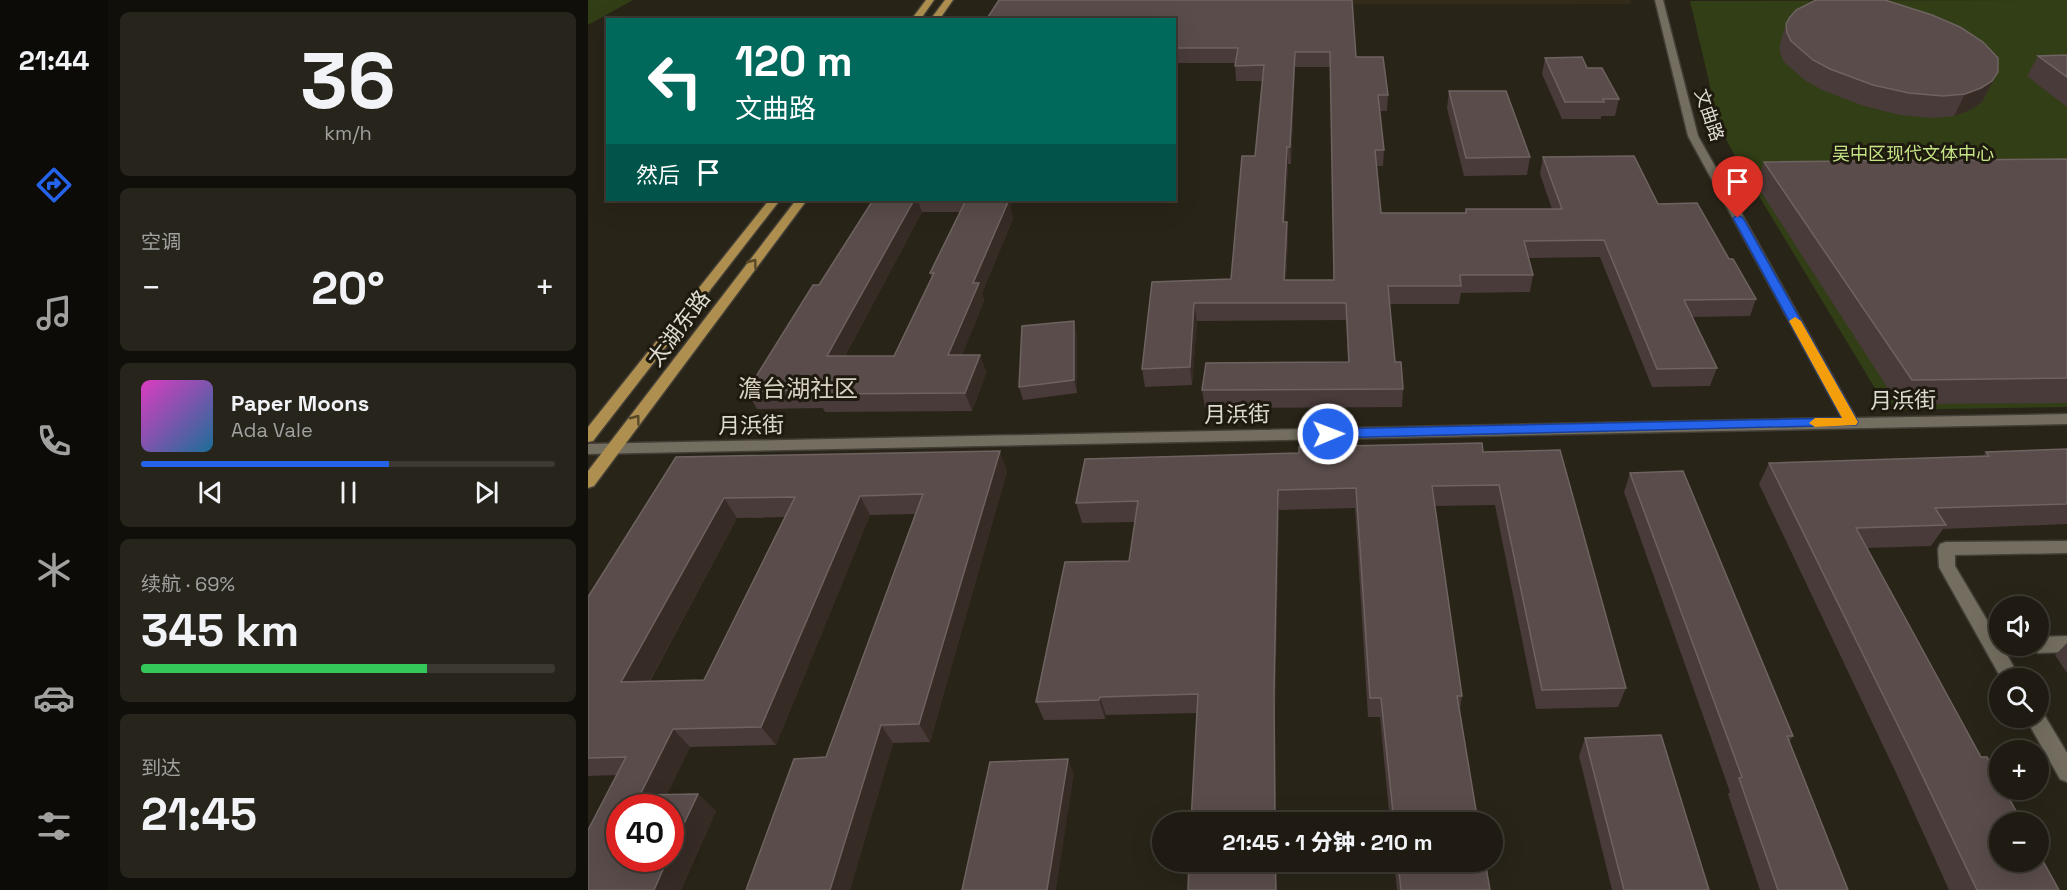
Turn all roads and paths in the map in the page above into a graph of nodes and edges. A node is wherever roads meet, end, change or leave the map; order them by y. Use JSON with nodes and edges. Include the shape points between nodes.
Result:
{"nodes":[{"id":1,"x":930,"y":0,"type":"edge"},
{"id":2,"x":949,"y":0,"type":"edge"},
{"id":3,"x":1659,"y":0,"type":"edge"},
{"id":4,"x":916,"y":18,"type":"edge"},
{"id":5,"x":936,"y":18,"type":"edge"},
{"id":6,"x":773,"y":201,"type":"edge"},
{"id":7,"x":800,"y":201,"type":"edge"},
{"id":8,"x":2067,"y":419,"type":"edge"},
{"id":9,"x":1851,"y":422,"type":"junction"},
{"id":10,"x":588,"y":437,"type":"edge"},
{"id":11,"x":588,"y":449,"type":"edge"},
{"id":12,"x":614,"y":449,"type":"junction"},
{"id":13,"x":588,"y":482,"type":"edge"},
{"id":14,"x":2067,"y":547,"type":"edge"},
{"id":15,"x":1989,"y":640,"type":"edge"},
{"id":16,"x":2067,"y":644,"type":"edge"},
{"id":17,"x":2049,"y":645,"type":"edge"},
{"id":18,"x":2041,"y":728,"type":"edge"},
{"id":19,"x":2067,"y":772,"type":"edge"}],
"edges":[{"from":1,"to":4,"type":"main road"},
{"from":2,"to":5,"type":"main road"},
{"from":3,"to":9,"type":"street","name":"文曲路","via":[[1693,136]]},
{"from":6,"to":10,"type":"main road","name":"太湖东路"},
{"from":12,"to":7,"type":"main road","name":"太湖东路","one_way":true},
{"from":8,"to":9,"type":"street","name":"月浜街"},
{"from":9,"to":12,"type":"street","name":"月浜街"},
{"from":11,"to":12,"type":"street","name":"月浜街"},
{"from":12,"to":13,"type":"main road","name":"太湖东路"},
{"from":14,"to":15,"type":"street","via":[[1946,549],[1947,567]]},
{"from":16,"to":17,"type":"street"},
{"from":18,"to":19,"type":"street"}]}
